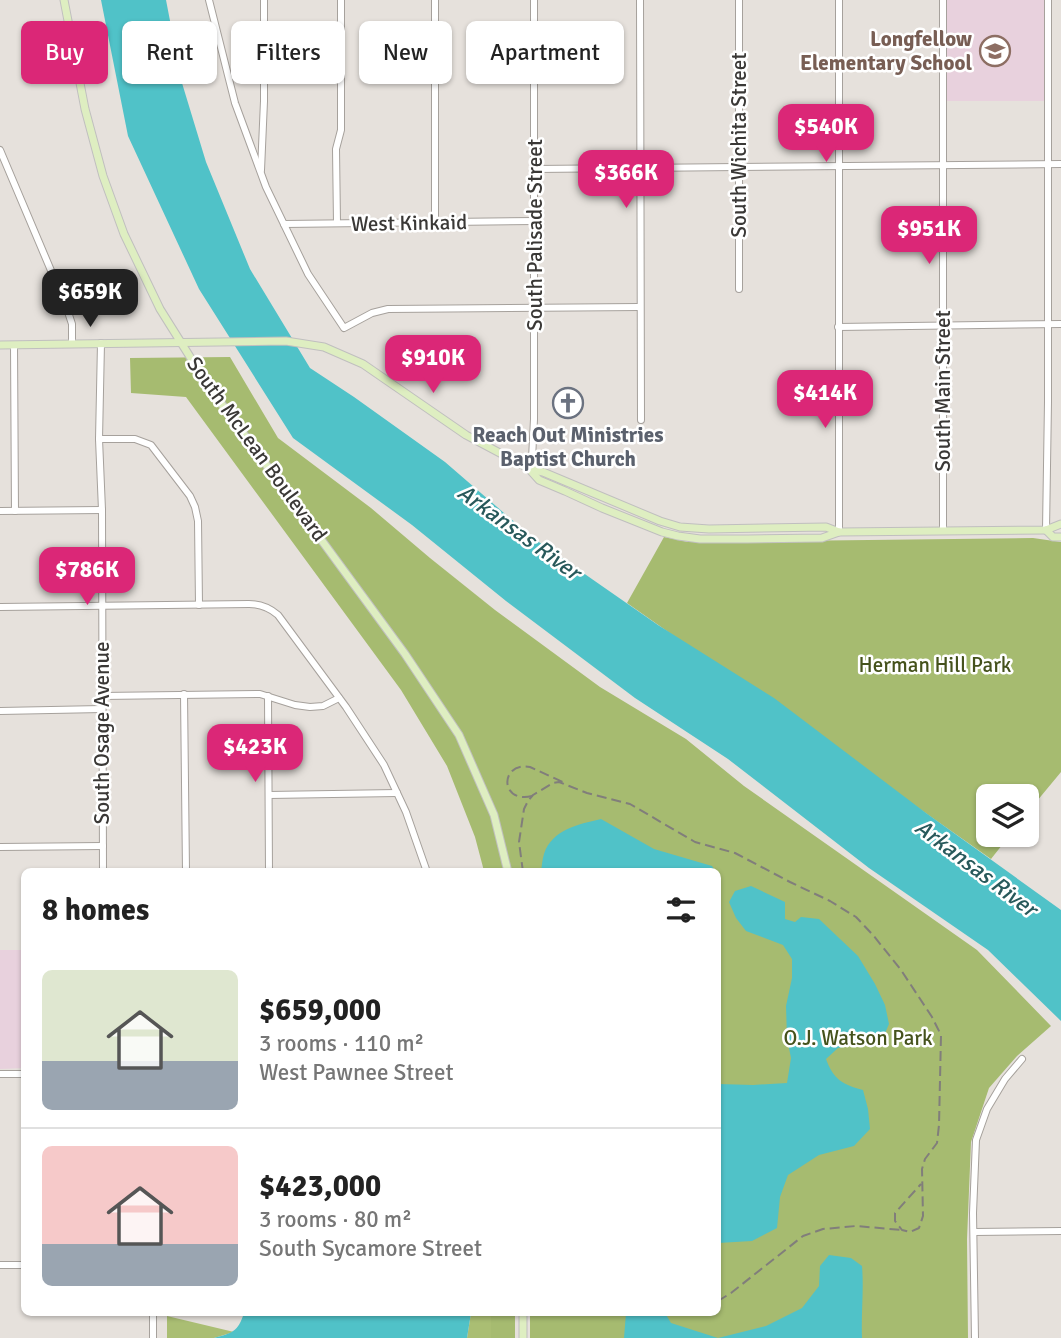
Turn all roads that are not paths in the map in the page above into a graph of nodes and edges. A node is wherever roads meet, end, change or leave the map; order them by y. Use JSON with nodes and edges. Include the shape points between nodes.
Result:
{"nodes":[{"id":1,"x":64,"y":0,"type":"edge"},
{"id":2,"x":209,"y":0,"type":"edge"},
{"id":3,"x":264,"y":0,"type":"edge"},
{"id":4,"x":341,"y":0,"type":"edge"},
{"id":5,"x":435,"y":0,"type":"edge"},
{"id":6,"x":534,"y":0,"type":"edge"},
{"id":7,"x":640,"y":0,"type":"edge"},
{"id":8,"x":739,"y":0,"type":"edge"},
{"id":9,"x":839,"y":0,"type":"edge"},
{"id":10,"x":943,"y":0,"type":"edge"},
{"id":11,"x":1048,"y":0,"type":"edge"},
{"id":12,"x":0,"y":150,"type":"edge"},
{"id":13,"x":1047,"y":164,"type":"junction"},
{"id":14,"x":1061,"y":164,"type":"edge"},
{"id":15,"x":943,"y":165,"type":"junction"},
{"id":16,"x":839,"y":166,"type":"junction"},
{"id":17,"x":739,"y":167,"type":"junction"},
{"id":18,"x":640,"y":168,"type":"junction"},
{"id":19,"x":535,"y":169,"type":"junction"},
{"id":20,"x":261,"y":174,"type":"junction"},
{"id":21,"x":535,"y":221,"type":"junction"},
{"id":22,"x":435,"y":222,"type":"junction"},
{"id":23,"x":337,"y":223,"type":"junction"},
{"id":24,"x":284,"y":224,"type":"junction"},
{"id":25,"x":739,"y":289,"type":"dead end"},
{"id":26,"x":535,"y":307,"type":"junction"},
{"id":27,"x":640,"y":307,"type":"junction"},
{"id":28,"x":1047,"y":324,"type":"junction"},
{"id":29,"x":1061,"y":324,"type":"edge"},
{"id":30,"x":943,"y":325,"type":"junction"},
{"id":31,"x":838,"y":327,"type":"junction"},
{"id":32,"x":181,"y":342,"type":"junction"},
{"id":33,"x":101,"y":343,"type":"junction"},
{"id":34,"x":72,"y":344,"type":"junction"},
{"id":35,"x":0,"y":345,"type":"edge"},
{"id":36,"x":14,"y":345,"type":"junction"},
{"id":37,"x":641,"y":420,"type":"dead end"},
{"id":38,"x":100,"y":439,"type":"junction"},
{"id":39,"x":530,"y":469,"type":"junction"},
{"id":40,"x":102,"y":510,"type":"junction"},
{"id":41,"x":0,"y":511,"type":"edge"},
{"id":42,"x":15,"y":511,"type":"junction"},
{"id":43,"x":1061,"y":524,"type":"edge"},
{"id":44,"x":1046,"y":530,"type":"junction"},
{"id":45,"x":943,"y":531,"type":"junction"},
{"id":46,"x":839,"y":532,"type":"junction"},
{"id":47,"x":1061,"y":537,"type":"edge"},
{"id":48,"x":199,"y":605,"type":"junction"},
{"id":49,"x":101,"y":606,"type":"junction"},
{"id":50,"x":0,"y":607,"type":"edge"},
{"id":51,"x":184,"y":694,"type":"junction"},
{"id":52,"x":102,"y":696,"type":"junction"},
{"id":53,"x":268,"y":696,"type":"junction"},
{"id":54,"x":339,"y":698,"type":"junction"},
{"id":55,"x":102,"y":709,"type":"junction"},
{"id":56,"x":0,"y":711,"type":"edge"},
{"id":57,"x":397,"y":793,"type":"junction"},
{"id":58,"x":269,"y":794,"type":"junction"},
{"id":59,"x":103,"y":846,"type":"junction"},
{"id":60,"x":0,"y":847,"type":"edge"},
{"id":61,"x":103,"y":868,"type":"edge"},
{"id":62,"x":186,"y":868,"type":"edge"},
{"id":63,"x":269,"y":868,"type":"edge"},
{"id":64,"x":426,"y":868,"type":"edge"},
{"id":65,"x":507,"y":868,"type":"edge"},
{"id":66,"x":1022,"y":1059,"type":"dead end"},
{"id":67,"x":0,"y":1074,"type":"edge"},
{"id":68,"x":21,"y":1074,"type":"edge"},
{"id":69,"x":1061,"y":1231,"type":"edge"},
{"id":70,"x":974,"y":1232,"type":"junction"},
{"id":71,"x":0,"y":1265,"type":"edge"},
{"id":72,"x":21,"y":1265,"type":"edge"},
{"id":73,"x":153,"y":1316,"type":"edge"},
{"id":74,"x":523,"y":1316,"type":"edge"},
{"id":75,"x":153,"y":1338,"type":"edge"},
{"id":76,"x":523,"y":1338,"type":"edge"},
{"id":77,"x":975,"y":1338,"type":"edge"}],
"edges":[{"from":1,"to":32,"type":"main road","name":"South McLean Boulevard","via":[[103,176],[124,234]]},
{"from":2,"to":20,"type":"street","via":[[235,103]]},
{"from":3,"to":20,"type":"street"},
{"from":4,"to":23,"type":"street"},
{"from":5,"to":22,"type":"street"},
{"from":6,"to":19,"type":"street","name":"South Palisade Street"},
{"from":7,"to":18,"type":"street"},
{"from":8,"to":17,"type":"street","name":"South Wichita Street"},
{"from":9,"to":16,"type":"street"},
{"from":10,"to":15,"type":"street","name":"South Main Street"},
{"from":11,"to":13,"type":"street"},
{"from":12,"to":34,"type":"street","via":[[66,306]]},
{"from":13,"to":14,"type":"street"},
{"from":13,"to":15,"type":"street"},
{"from":13,"to":28,"type":"street"},
{"from":15,"to":16,"type":"street"},
{"from":15,"to":30,"type":"street","name":"South Main Street"},
{"from":16,"to":17,"type":"street"},
{"from":16,"to":31,"type":"street"},
{"from":17,"to":18,"type":"street"},
{"from":17,"to":25,"type":"street","name":"South Wichita Street"},
{"from":18,"to":19,"type":"street"},
{"from":18,"to":27,"type":"street"},
{"from":19,"to":21,"type":"street","name":"South Palisade Street"},
{"from":20,"to":24,"type":"street"},
{"from":21,"to":22,"type":"street","name":"West Kinkaid"},
{"from":21,"to":26,"type":"street","name":"South Palisade Street"},
{"from":22,"to":23,"type":"street","name":"West Kinkaid"},
{"from":23,"to":24,"type":"street","name":"West Kinkaid"},
{"from":24,"to":26,"type":"street","via":[[308,274],[344,328],[388,309]]},
{"from":26,"to":27,"type":"street"},
{"from":26,"to":39,"type":"street","name":"South Palisade Street"},
{"from":27,"to":37,"type":"street"},
{"from":28,"to":29,"type":"street"},
{"from":28,"to":30,"type":"street"},
{"from":28,"to":44,"type":"street"},
{"from":30,"to":31,"type":"street"},
{"from":30,"to":45,"type":"street","name":"South Main Street"},
{"from":31,"to":46,"type":"street"},
{"from":32,"to":33,"type":"main road"},
{"from":32,"to":39,"type":"main road","via":[[286,341],[324,347],[363,364],[466,435]]},
{"from":32,"to":65,"type":"main road","name":"South McLean Boulevard","via":[[459,735],[494,815]]},
{"from":33,"to":34,"type":"main road"},
{"from":33,"to":38,"type":"street","name":"South Osage Avenue"},
{"from":34,"to":36,"type":"main road"},
{"from":35,"to":36,"type":"main road"},
{"from":36,"to":42,"type":"street"},
{"from":38,"to":40,"type":"street","name":"South Osage Avenue"},
{"from":38,"to":48,"type":"street","via":[[135,439],[151,446],[190,496],[198,521]]},
{"from":39,"to":46,"type":"main road","via":[[547,484],[678,536],[822,538]]},
{"from":40,"to":42,"type":"street"},
{"from":40,"to":49,"type":"street","name":"South Osage Avenue"},
{"from":41,"to":42,"type":"street"},
{"from":43,"to":44,"type":"main road"},
{"from":44,"to":45,"type":"main road"},
{"from":44,"to":47,"type":"main road"},
{"from":45,"to":46,"type":"main road"},
{"from":48,"to":49,"type":"street"},
{"from":48,"to":54,"type":"street","via":[[249,604],[278,615]]},
{"from":49,"to":50,"type":"street"},
{"from":49,"to":52,"type":"street","name":"South Osage Avenue"},
{"from":51,"to":52,"type":"street"},
{"from":51,"to":53,"type":"street"},
{"from":51,"to":62,"type":"street"},
{"from":52,"to":55,"type":"street","name":"South Osage Avenue"},
{"from":53,"to":54,"type":"street","via":[[310,707]]},
{"from":53,"to":58,"type":"street"},
{"from":54,"to":57,"type":"street"},
{"from":55,"to":56,"type":"street"},
{"from":55,"to":59,"type":"street","name":"South Osage Avenue"},
{"from":57,"to":58,"type":"street"},
{"from":57,"to":64,"type":"street"},
{"from":58,"to":63,"type":"street"},
{"from":59,"to":60,"type":"street"},
{"from":59,"to":61,"type":"street","name":"South Osage Avenue"},
{"from":66,"to":70,"type":"street","via":[[987,1109],[976,1140]]},
{"from":67,"to":68,"type":"street"},
{"from":69,"to":70,"type":"street"},
{"from":70,"to":77,"type":"street"},
{"from":71,"to":72,"type":"street"},
{"from":73,"to":75,"type":"street"},
{"from":74,"to":76,"type":"main road"}]}
